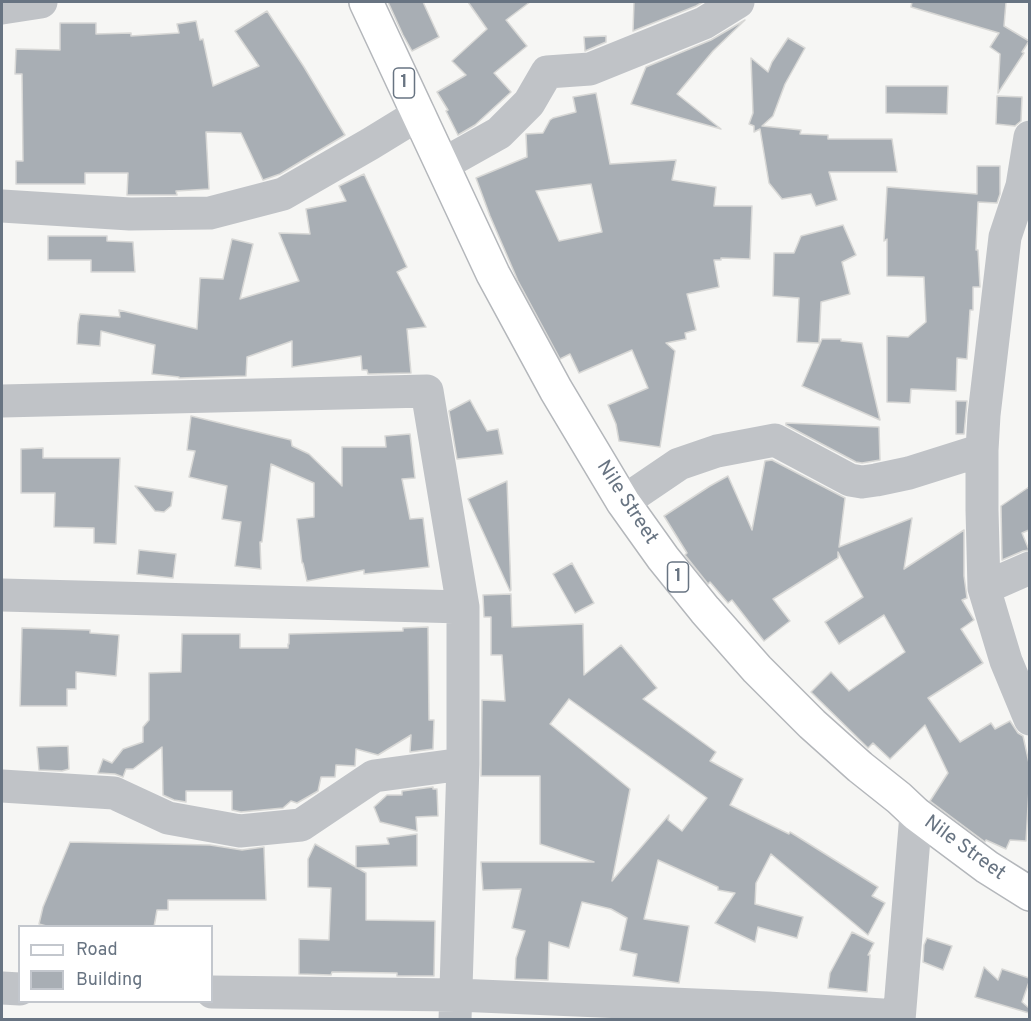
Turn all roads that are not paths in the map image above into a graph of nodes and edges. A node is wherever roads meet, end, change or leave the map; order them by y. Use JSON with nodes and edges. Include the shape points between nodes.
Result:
{"nodes":[{"id":1,"x":41,"y":2,"type":"edge"},
{"id":2,"x":366,"y":2,"type":"edge"},
{"id":3,"x":738,"y":2,"type":"edge"},
{"id":4,"x":2,"y":8,"type":"edge"},
{"id":5,"x":419,"y":114,"type":"junction"},
{"id":6,"x":1029,"y":137,"type":"edge"},
{"id":7,"x":442,"y":165,"type":"junction"},
{"id":8,"x":2,"y":206,"type":"edge"},
{"id":9,"x":2,"y":401,"type":"edge"},
{"id":10,"x":982,"y":450,"type":"junction"},
{"id":11,"x":623,"y":502,"type":"junction"},
{"id":12,"x":1029,"y":568,"type":"edge"},
{"id":13,"x":984,"y":588,"type":"junction"},
{"id":14,"x":2,"y":595,"type":"edge"},
{"id":15,"x":463,"y":607,"type":"junction"},
{"id":16,"x":1029,"y":719,"type":"edge"},
{"id":17,"x":463,"y":764,"type":"junction"},
{"id":18,"x":2,"y":786,"type":"edge"},
{"id":19,"x":916,"y":814,"type":"junction"},
{"id":20,"x":1029,"y":894,"type":"edge"},
{"id":21,"x":2,"y":988,"type":"edge"},
{"id":22,"x":18,"y":989,"type":"edge"},
{"id":23,"x":213,"y":992,"type":"edge"},
{"id":24,"x":456,"y":1007,"type":"edge"},
{"id":25,"x":899,"y":1018,"type":"edge"}],
"edges":[{"from":1,"to":4,"type":"street"},
{"from":2,"to":5,"type":"main road","name":"Nile Street","number":"1"},
{"from":3,"to":7,"type":"street","via":[[704,23],[590,69],[547,72],[529,103],[499,133]]},
{"from":5,"to":7,"type":"main road","name":"Nile Street","number":"1"},
{"from":5,"to":8,"type":"street","via":[[283,194],[210,213],[130,214]]},
{"from":6,"to":10,"type":"street","via":[[1022,186],[1005,237]]},
{"from":7,"to":11,"type":"main road","name":"Nile Street","number":"1","via":[[498,284]]},
{"from":9,"to":15,"type":"street","via":[[427,391]]},
{"from":10,"to":11,"type":"street","via":[[909,473],[862,482],[850,480],[774,440],[717,451],[679,464]]},
{"from":10,"to":13,"type":"street"},
{"from":11,"to":19,"type":"main road","name":"Nile Street","number":"1","via":[[663,558],[757,669],[812,724]]},
{"from":12,"to":13,"type":"street"},
{"from":13,"to":16,"type":"street","via":[[1006,662]]},
{"from":14,"to":15,"type":"street"},
{"from":15,"to":17,"type":"street"},
{"from":17,"to":18,"type":"street","via":[[374,776],[301,825],[240,831],[168,818],[114,793]]},
{"from":17,"to":24,"type":"street"},
{"from":19,"to":20,"type":"main road","name":"Nile Street","number":"1"},
{"from":19,"to":25,"type":"street"},
{"from":21,"to":22,"type":"street"},
{"from":23,"to":24,"type":"street"},
{"from":24,"to":25,"type":"street","via":[[768,1008]]}]}
